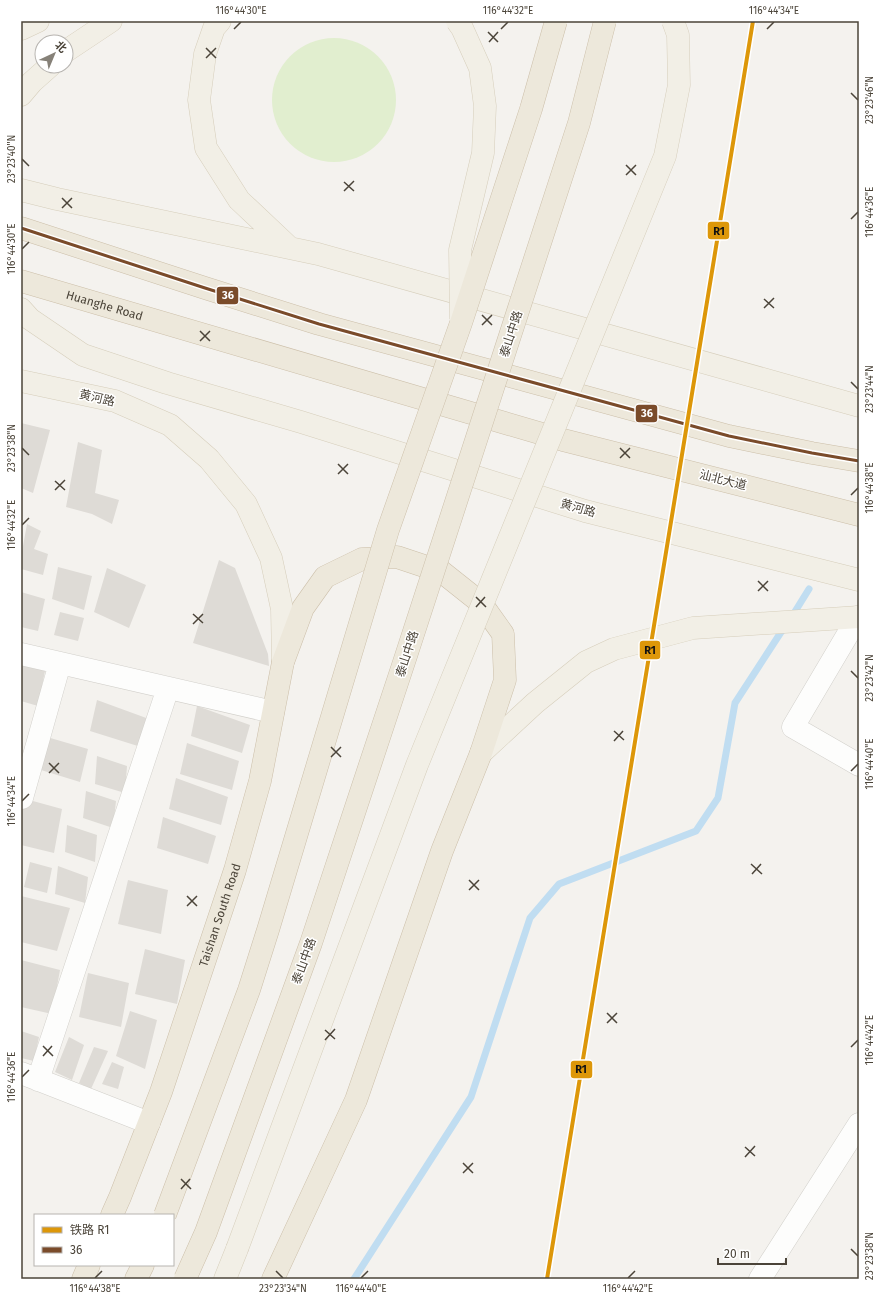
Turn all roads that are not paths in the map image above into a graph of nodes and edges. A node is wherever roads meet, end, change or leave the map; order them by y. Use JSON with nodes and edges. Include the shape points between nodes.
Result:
{"nodes":[{"id":1,"x":38,"y":21,"type":"edge"},
{"id":2,"x":111,"y":21,"type":"edge"},
{"id":3,"x":220,"y":21,"type":"edge"},
{"id":4,"x":457,"y":21,"type":"edge"},
{"id":5,"x":556,"y":21,"type":"edge"},
{"id":6,"x":605,"y":21,"type":"edge"},
{"id":7,"x":674,"y":21,"type":"edge"},
{"id":8,"x":21,"y":29,"type":"edge"},
{"id":9,"x":74,"y":46,"type":"edge"},
{"id":10,"x":41,"y":74,"type":"edge"},
{"id":11,"x":21,"y":95,"type":"edge"},
{"id":12,"x":21,"y":190,"type":"edge"},
{"id":13,"x":21,"y":228,"type":"edge"},
{"id":14,"x":290,"y":248,"type":"junction"},
{"id":15,"x":21,"y":281,"type":"edge"},
{"id":16,"x":21,"y":309,"type":"edge"},
{"id":17,"x":461,"y":323,"type":"junction"},
{"id":18,"x":21,"y":381,"type":"edge"},
{"id":19,"x":859,"y":406,"type":"edge"},
{"id":20,"x":563,"y":440,"type":"joint"},
{"id":21,"x":859,"y":460,"type":"edge"},
{"id":22,"x":859,"y":515,"type":"edge"},
{"id":23,"x":859,"y":580,"type":"edge"},
{"id":24,"x":859,"y":617,"type":"edge"},
{"id":25,"x":21,"y":654,"type":"edge"},
{"id":26,"x":283,"y":662,"type":"junction"},
{"id":27,"x":60,"y":663,"type":"junction"},
{"id":28,"x":168,"y":688,"type":"junction"},
{"id":29,"x":273,"y":712,"type":"junction"},
{"id":30,"x":481,"y":753,"type":"junction"},
{"id":31,"x":859,"y":765,"type":"edge"},
{"id":32,"x":22,"y":798,"type":"dead end"},
{"id":33,"x":30,"y":1077,"type":"edge"},
{"id":34,"x":149,"y":1123,"type":"junction"},
{"id":35,"x":859,"y":1124,"type":"edge"},
{"id":36,"x":112,"y":1214,"type":"edge"},
{"id":37,"x":165,"y":1214,"type":"edge"},
{"id":38,"x":89,"y":1266,"type":"edge"},
{"id":39,"x":142,"y":1266,"type":"edge"},
{"id":40,"x":83,"y":1279,"type":"edge"},
{"id":41,"x":136,"y":1279,"type":"edge"},
{"id":42,"x":186,"y":1279,"type":"edge"},
{"id":43,"x":225,"y":1279,"type":"edge"},
{"id":44,"x":273,"y":1279,"type":"edge"},
{"id":45,"x":760,"y":1279,"type":"edge"}],
"edges":[{"from":1,"to":8,"type":"main road"},
{"from":2,"to":9,"type":"main road"},
{"from":3,"to":14,"type":"main road","via":[[214,28],[205,54],[199,100],[206,148],[238,200]]},
{"from":4,"to":17,"type":"main road","bridge":true,"via":[[480,68],[485,106],[483,153],[460,250]]},
{"from":5,"to":17,"type":"highway","bridge":true,"via":[[531,109]]},
{"from":6,"to":42,"type":"highway","name":"泰山中路","bridge":true,"via":[[579,123],[404,664],[311,943],[206,1232]]},
{"from":7,"to":43,"type":"main road","bridge":true,"via":[[678,35],[679,85],[665,156],[417,765]]},
{"from":10,"to":11,"type":"main road"},
{"from":12,"to":14,"type":"main road"},
{"from":13,"to":21,"type":"highway","via":[[319,324],[729,436]]},
{"from":14,"to":19,"type":"main road"},
{"from":15,"to":20,"type":"highway","name":"Huanghe Road"},
{"from":16,"to":23,"type":"main road","name":"黄河路","via":[[30,319],[83,355],[167,383],[585,511]]},
{"from":17,"to":37,"type":"highway","bridge":true,"via":[[388,530],[249,990]]},
{"from":18,"to":26,"type":"main road","name":"黄河路","via":[[115,401],[170,425],[209,460],[246,504],[270,558],[282,609]]},
{"from":20,"to":22,"type":"highway","name":"汕北大道"},
{"from":24,"to":30,"type":"main road","via":[[693,628],[614,649],[586,662],[535,703]]},
{"from":24,"to":31,"type":"street","via":[[793,727]]},
{"from":25,"to":27,"type":"street"},
{"from":26,"to":29,"type":"highway","name":"Taishan South Road"},
{"from":26,"to":30,"type":"highway","name":"Taishan South Road","via":[[303,608],[325,577],[362,559],[397,557],[442,572],[481,603],[503,634],[505,680]]},
{"from":27,"to":28,"type":"street"},
{"from":27,"to":32,"type":"street"},
{"from":28,"to":29,"type":"street"},
{"from":28,"to":33,"type":"street"},
{"from":29,"to":34,"type":"highway","name":"Taishan South Road","via":[[260,781],[235,870]]},
{"from":30,"to":44,"type":"highway","via":[[442,851],[356,1100]]},
{"from":33,"to":34,"type":"street"},
{"from":34,"to":36,"type":"highway","name":"Taishan South Road"},
{"from":35,"to":45,"type":"street"},
{"from":38,"to":40,"type":"highway"},
{"from":39,"to":41,"type":"highway"}]}
